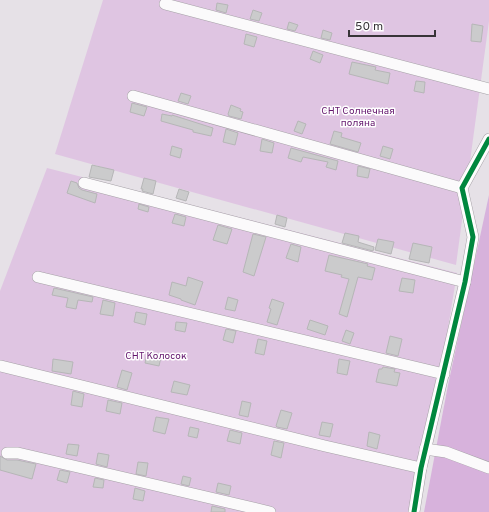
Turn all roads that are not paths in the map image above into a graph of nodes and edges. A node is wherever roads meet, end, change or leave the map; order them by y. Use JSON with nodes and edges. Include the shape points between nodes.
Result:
{"nodes":[{"id":1,"x":165,"y":4,"type":"dead end"},
{"id":2,"x":489,"y":89,"type":"edge"},
{"id":3,"x":133,"y":96,"type":"dead end"},
{"id":4,"x":489,"y":139,"type":"edge"},
{"id":5,"x":84,"y":183,"type":"dead end"},
{"id":6,"x":462,"y":188,"type":"junction"},
{"id":7,"x":38,"y":276,"type":"dead end"},
{"id":8,"x":465,"y":282,"type":"junction"},
{"id":9,"x":1,"y":366,"type":"dead end"},
{"id":10,"x":444,"y":374,"type":"junction"},
{"id":11,"x":425,"y":449,"type":"junction"},
{"id":12,"x":7,"y":453,"type":"dead end"},
{"id":13,"x":421,"y":468,"type":"junction"},
{"id":14,"x":489,"y":468,"type":"edge"},
{"id":15,"x":270,"y":512,"type":"edge"},
{"id":16,"x":414,"y":512,"type":"edge"}],
"edges":[{"from":1,"to":2,"type":"street"},
{"from":3,"to":6,"type":"street"},
{"from":4,"to":6,"type":"street"},
{"from":5,"to":8,"type":"street"},
{"from":6,"to":8,"type":"street","via":[[473,237]]},
{"from":7,"to":10,"type":"street"},
{"from":8,"to":10,"type":"street"},
{"from":9,"to":13,"type":"street"},
{"from":10,"to":11,"type":"street"},
{"from":11,"to":13,"type":"street"},
{"from":11,"to":14,"type":"street","via":[[446,452]]},
{"from":12,"to":15,"type":"street"},
{"from":13,"to":16,"type":"street"}]}
